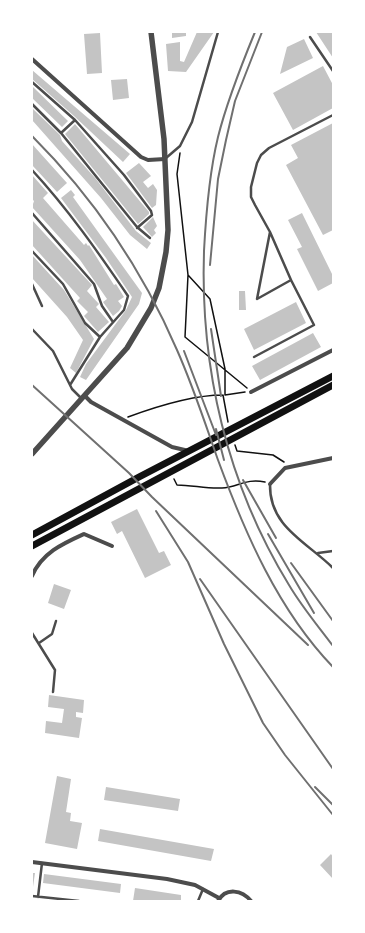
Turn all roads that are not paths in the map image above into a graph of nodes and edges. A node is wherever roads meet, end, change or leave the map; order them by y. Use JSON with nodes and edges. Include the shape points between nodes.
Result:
{"nodes":[{"id":1,"x":151,"y":32,"type":"edge"},
{"id":2,"x":218,"y":32,"type":"edge"},
{"id":3,"x":310,"y":37,"type":"dead end"},
{"id":4,"x":32,"y":60,"type":"edge"},
{"id":5,"x":333,"y":71,"type":"edge"},
{"id":6,"x":32,"y":82,"type":"edge"},
{"id":7,"x":32,"y":104,"type":"edge"},
{"id":8,"x":333,"y":115,"type":"edge"},
{"id":9,"x":75,"y":120,"type":"junction"},
{"id":10,"x":61,"y":133,"type":"junction"},
{"id":11,"x":165,"y":159,"type":"junction"},
{"id":12,"x":32,"y":170,"type":"edge"},
{"id":13,"x":32,"y":213,"type":"edge"},
{"id":14,"x":137,"y":228,"type":"junction"},
{"id":15,"x":270,"y":232,"type":"junction"},
{"id":16,"x":150,"y":238,"type":"dead end"},
{"id":17,"x":32,"y":251,"type":"edge"},
{"id":18,"x":291,"y":280,"type":"junction"},
{"id":19,"x":32,"y":284,"type":"edge"},
{"id":20,"x":42,"y":306,"type":"dead end"},
{"id":21,"x":113,"y":322,"type":"junction"},
{"id":22,"x":32,"y":329,"type":"edge"},
{"id":23,"x":100,"y":337,"type":"junction"},
{"id":24,"x":333,"y":350,"type":"edge"},
{"id":25,"x":254,"y":356,"type":"dead end"},
{"id":26,"x":333,"y":376,"type":"edge"},
{"id":27,"x":70,"y":385,"type":"junction"},
{"id":28,"x":333,"y":385,"type":"edge"},
{"id":29,"x":251,"y":392,"type":"road end"},
{"id":30,"x":84,"y":398,"type":"junction"},
{"id":31,"x":189,"y":451,"type":"junction"},
{"id":32,"x":32,"y":454,"type":"edge"},
{"id":33,"x":333,"y":458,"type":"edge"},
{"id":34,"x":270,"y":484,"type":"joint"},
{"id":35,"x":32,"y":535,"type":"edge"},
{"id":36,"x":32,"y":546,"type":"edge"},
{"id":37,"x":112,"y":546,"type":"dead end"},
{"id":38,"x":333,"y":551,"type":"edge"},
{"id":39,"x":318,"y":553,"type":"junction"},
{"id":40,"x":333,"y":568,"type":"edge"},
{"id":41,"x":32,"y":576,"type":"edge"},
{"id":42,"x":56,"y":621,"type":"dead end"},
{"id":43,"x":32,"y":633,"type":"edge"},
{"id":44,"x":39,"y":643,"type":"junction"},
{"id":45,"x":53,"y":692,"type":"dead end"},
{"id":46,"x":32,"y":862,"type":"edge"},
{"id":47,"x":42,"y":863,"type":"junction"},
{"id":48,"x":203,"y":889,"type":"junction"},
{"id":49,"x":32,"y":896,"type":"edge"},
{"id":50,"x":38,"y":897,"type":"junction"},
{"id":51,"x":218,"y":899,"type":"edge"},
{"id":52,"x":79,"y":901,"type":"edge"},
{"id":53,"x":198,"y":901,"type":"edge"},
{"id":54,"x":251,"y":901,"type":"edge"}],
"edges":[{"from":1,"to":11,"type":"street"},
{"from":2,"to":11,"type":"lane","via":[[192,122],[180,146]]},
{"from":3,"to":5,"type":"lane"},
{"from":4,"to":11,"type":"street","via":[[141,157],[148,160]]},
{"from":6,"to":9,"type":"lane"},
{"from":7,"to":10,"type":"lane"},
{"from":8,"to":15,"type":"lane","via":[[269,148],[261,155],[251,187],[251,197]]},
{"from":9,"to":10,"type":"lane"},
{"from":9,"to":14,"type":"lane","via":[[124,175],[151,211],[152,215]]},
{"from":10,"to":14,"type":"lane"},
{"from":11,"to":30,"type":"street","via":[[168,230],[158,288],[151,308],[127,348]]},
{"from":12,"to":21,"type":"lane","via":[[90,241],[128,296],[124,310]]},
{"from":13,"to":21,"type":"lane","via":[[94,284],[102,306]]},
{"from":14,"to":16,"type":"lane"},
{"from":15,"to":18,"type":"lane"},
{"from":15,"to":18,"type":"lane","via":[[257,299]]},
{"from":17,"to":23,"type":"lane","via":[[63,284],[86,323]]},
{"from":18,"to":25,"type":"lane","via":[[314,325]]},
{"from":19,"to":20,"type":"lane"},
{"from":21,"to":23,"type":"lane"},
{"from":22,"to":27,"type":"lane","via":[[53,351]]},
{"from":23,"to":27,"type":"lane"},
{"from":24,"to":29,"type":"street"},
{"from":26,"to":31,"type":"main road"},
{"from":27,"to":30,"type":"lane"},
{"from":28,"to":36,"type":"main road"},
{"from":30,"to":31,"type":"street","via":[[172,447]]},
{"from":30,"to":32,"type":"street"},
{"from":31,"to":35,"type":"main road"},
{"from":33,"to":34,"type":"street","via":[[290,467],[279,473]]},
{"from":34,"to":39,"type":"lane","via":[[272,505],[280,520],[290,533]]},
{"from":37,"to":41,"type":"street","via":[[84,534],[49,554],[41,561]]},
{"from":38,"to":39,"type":"lane"},
{"from":39,"to":40,"type":"lane"},
{"from":42,"to":44,"type":"lane","via":[[52,634]]},
{"from":43,"to":44,"type":"lane"},
{"from":44,"to":45,"type":"lane","via":[[55,670]]},
{"from":46,"to":47,"type":"street"},
{"from":47,"to":48,"type":"street","via":[[167,879]]},
{"from":47,"to":50,"type":"lane"},
{"from":48,"to":51,"type":"street"},
{"from":48,"to":53,"type":"lane"},
{"from":49,"to":50,"type":"lane"},
{"from":50,"to":52,"type":"lane"},
{"from":51,"to":54,"type":"street","via":[[224,894],[236,891]]}]}
